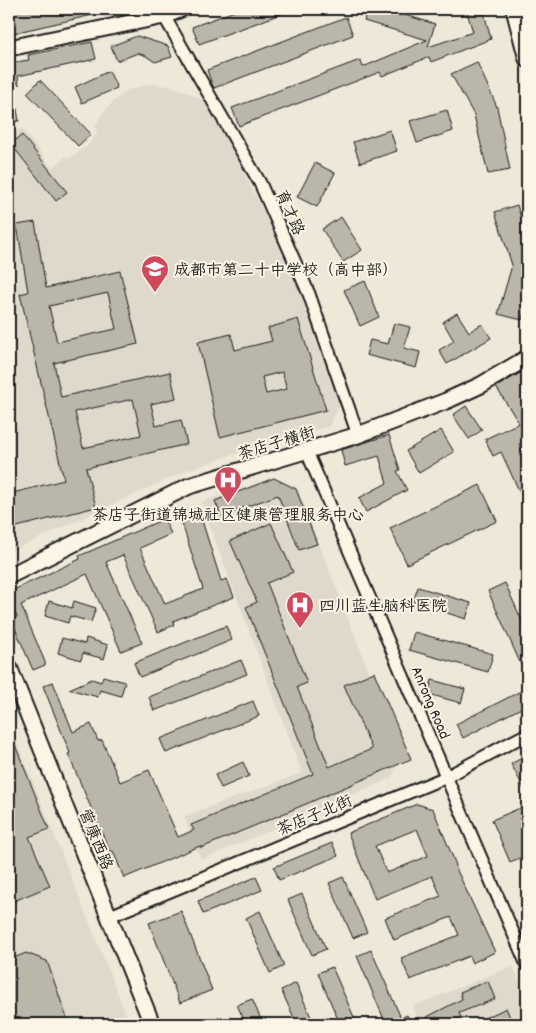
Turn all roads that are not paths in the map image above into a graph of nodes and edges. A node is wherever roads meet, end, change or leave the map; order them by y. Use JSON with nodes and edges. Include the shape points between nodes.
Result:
{"nodes":[{"id":1,"x":181,"y":9,"type":"edge"},
{"id":2,"x":514,"y":9,"type":"edge"},
{"id":3,"x":164,"y":16,"type":"junction"},
{"id":4,"x":9,"y":48,"type":"edge"},
{"id":5,"x":527,"y":58,"type":"edge"},
{"id":6,"x":527,"y":358,"type":"edge"},
{"id":7,"x":358,"y":435,"type":"junction"},
{"id":8,"x":307,"y":452,"type":"junction"},
{"id":9,"x":9,"y":576,"type":"edge"},
{"id":10,"x":9,"y":667,"type":"edge"},
{"id":11,"x":527,"y":734,"type":"edge"},
{"id":12,"x":446,"y":777,"type":"junction"},
{"id":13,"x":110,"y":916,"type":"junction"},
{"id":14,"x":527,"y":965,"type":"edge"},
{"id":15,"x":152,"y":1024,"type":"edge"}],
"edges":[{"from":1,"to":3,"type":"street"},
{"from":2,"to":5,"type":"street"},
{"from":3,"to":4,"type":"street"},
{"from":3,"to":7,"type":"street","name":"育才路","via":[[260,183],[309,294]]},
{"from":6,"to":7,"type":"street","name":"茶店子横街","via":[[446,402]]},
{"from":7,"to":8,"type":"street","name":"茶店子横街"},
{"from":8,"to":9,"type":"street","name":"茶店子横街","via":[[189,486]]},
{"from":8,"to":12,"type":"street","name":"Anrong Road"},
{"from":10,"to":13,"type":"street","name":"营康西路"},
{"from":11,"to":12,"type":"street","name":"茶店子北街"},
{"from":12,"to":13,"type":"street","name":"茶店子北街"},
{"from":12,"to":14,"type":"street","name":"Anrong Road"},
{"from":13,"to":15,"type":"street","name":"营康西路"}]}
